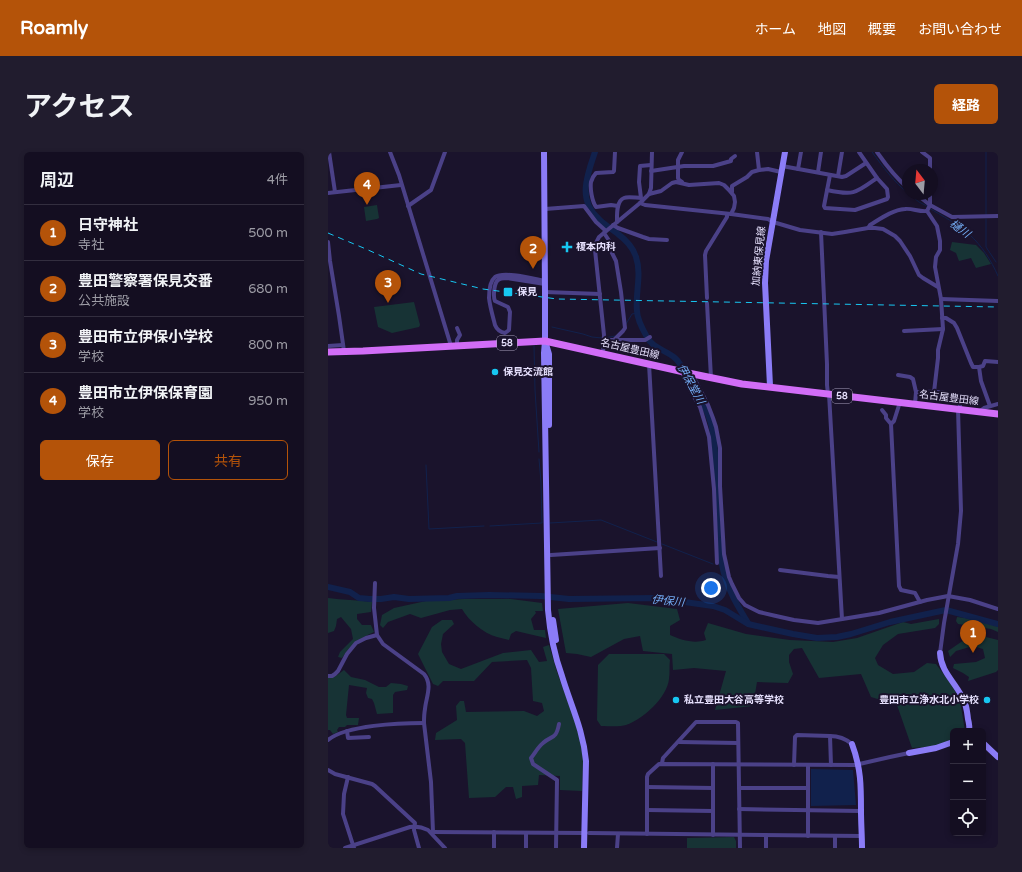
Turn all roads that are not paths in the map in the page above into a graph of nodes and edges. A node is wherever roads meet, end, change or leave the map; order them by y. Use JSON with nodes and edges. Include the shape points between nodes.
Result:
{"nodes":[{"id":1,"x":329,"y":152,"type":"edge"},
{"id":2,"x":390,"y":152,"type":"edge"},
{"id":3,"x":445,"y":152,"type":"edge"},
{"id":4,"x":544,"y":152,"type":"edge"},
{"id":5,"x":615,"y":152,"type":"edge"},
{"id":6,"x":652,"y":152,"type":"edge"},
{"id":7,"x":682,"y":152,"type":"edge"},
{"id":8,"x":757,"y":152,"type":"edge"},
{"id":9,"x":784,"y":152,"type":"edge"},
{"id":10,"x":801,"y":152,"type":"edge"},
{"id":11,"x":821,"y":152,"type":"edge"},
{"id":12,"x":842,"y":152,"type":"edge"},
{"id":13,"x":859,"y":152,"type":"edge"},
{"id":14,"x":877,"y":152,"type":"edge"},
{"id":15,"x":922,"y":152,"type":"edge"},
{"id":16,"x":735,"y":156,"type":"dead end"},
{"id":17,"x":866,"y":163,"type":"junction"},
{"id":18,"x":930,"y":164,"type":"edge"},
{"id":19,"x":651,"y":165,"type":"junction"},
{"id":20,"x":678,"y":167,"type":"junction"},
{"id":21,"x":782,"y":169,"type":"junction"},
{"id":22,"x":798,"y":169,"type":"junction"},
{"id":23,"x":759,"y":170,"type":"junction"},
{"id":24,"x":651,"y":171,"type":"junction"},
{"id":25,"x":818,"y":172,"type":"junction"},
{"id":26,"x":830,"y":175,"type":"junction"},
{"id":27,"x":838,"y":176,"type":"junction"},
{"id":28,"x":877,"y":178,"type":"junction"},
{"id":29,"x":902,"y":182,"type":"edge"},
{"id":30,"x":685,"y":184,"type":"junction"},
{"id":31,"x":401,"y":185,"type":"junction"},
{"id":32,"x":827,"y":190,"type":"junction"},
{"id":33,"x":335,"y":192,"type":"junction"},
{"id":34,"x":732,"y":192,"type":"junction"},
{"id":35,"x":328,"y":193,"type":"edge"},
{"id":36,"x":649,"y":194,"type":"junction"},
{"id":37,"x":922,"y":200,"type":"edge"},
{"id":38,"x":930,"y":200,"type":"edge"},
{"id":39,"x":640,"y":203,"type":"junction"},
{"id":40,"x":408,"y":206,"type":"junction"},
{"id":41,"x":618,"y":206,"type":"junction"},
{"id":42,"x":929,"y":208,"type":"junction"},
{"id":43,"x":545,"y":210,"type":"junction"},
{"id":44,"x":729,"y":214,"type":"junction"},
{"id":45,"x":998,"y":216,"type":"edge"},
{"id":46,"x":773,"y":222,"type":"junction"},
{"id":47,"x":610,"y":228,"type":"junction"},
{"id":48,"x":868,"y":228,"type":"junction"},
{"id":49,"x":821,"y":232,"type":"junction"},
{"id":50,"x":667,"y":240,"type":"dead end"},
{"id":51,"x":328,"y":242,"type":"edge"},
{"id":52,"x":545,"y":283,"type":"junction"},
{"id":53,"x":938,"y":287,"type":"junction"},
{"id":54,"x":546,"y":292,"type":"junction"},
{"id":55,"x":600,"y":294,"type":"junction"},
{"id":56,"x":707,"y":298,"type":"dead end"},
{"id":57,"x":941,"y":299,"type":"junction"},
{"id":58,"x":998,"y":301,"type":"edge"},
{"id":59,"x":707,"y":303,"type":"dead end"},
{"id":60,"x":942,"y":318,"type":"junction"},
{"id":61,"x":457,"y":328,"type":"dead end"},
{"id":62,"x":943,"y":329,"type":"junction"},
{"id":63,"x":904,"y":331,"type":"dead end"},
{"id":64,"x":650,"y":336,"type":"dead end"},
{"id":65,"x":604,"y":338,"type":"junction"},
{"id":66,"x":614,"y":340,"type":"junction"},
{"id":67,"x":545,"y":341,"type":"junction"},
{"id":68,"x":454,"y":345,"type":"junction"},
{"id":69,"x":328,"y":346,"type":"edge"},
{"id":70,"x":343,"y":348,"type":"junction"},
{"id":71,"x":328,"y":352,"type":"edge"},
{"id":72,"x":603,"y":353,"type":"junction"},
{"id":73,"x":998,"y":362,"type":"edge"},
{"id":74,"x":649,"y":364,"type":"junction"},
{"id":75,"x":979,"y":368,"type":"junction"},
{"id":76,"x":686,"y":372,"type":"junction"},
{"id":77,"x":898,"y":375,"type":"dead end"},
{"id":78,"x":711,"y":378,"type":"junction"},
{"id":79,"x":770,"y":386,"type":"junction"},
{"id":80,"x":916,"y":392,"type":"junction"},
{"id":81,"x":934,"y":392,"type":"junction"},
{"id":82,"x":829,"y":394,"type":"junction"},
{"id":83,"x":900,"y":402,"type":"junction"},
{"id":84,"x":915,"y":404,"type":"junction"},
{"id":85,"x":998,"y":404,"type":"edge"},
{"id":86,"x":990,"y":406,"type":"junction"},
{"id":87,"x":882,"y":410,"type":"dead end"},
{"id":88,"x":959,"y":410,"type":"junction"},
{"id":89,"x":978,"y":412,"type":"junction"},
{"id":90,"x":998,"y":414,"type":"edge"},
{"id":91,"x":891,"y":424,"type":"junction"},
{"id":92,"x":660,"y":548,"type":"junction"},
{"id":93,"x":551,"y":555,"type":"junction"},
{"id":94,"x":717,"y":563,"type":"dead end"},
{"id":95,"x":780,"y":570,"type":"dead end"},
{"id":96,"x":661,"y":576,"type":"dead end"},
{"id":97,"x":839,"y":577,"type":"junction"},
{"id":98,"x":375,"y":584,"type":"dead end"},
{"id":99,"x":549,"y":586,"type":"junction"},
{"id":100,"x":948,"y":598,"type":"junction"},
{"id":101,"x":920,"y":602,"type":"junction"},
{"id":102,"x":998,"y":609,"type":"edge"},
{"id":103,"x":842,"y":619,"type":"junction"},
{"id":104,"x":377,"y":634,"type":"junction"},
{"id":105,"x":940,"y":653,"type":"joint"},
{"id":106,"x":328,"y":676,"type":"edge"},
{"id":107,"x":424,"y":723,"type":"junction"},
{"id":108,"x":559,"y":724,"type":"dead end"},
{"id":109,"x":970,"y":728,"type":"edge"},
{"id":110,"x":346,"y":731,"type":"junction"},
{"id":111,"x":830,"y":736,"type":"junction"},
{"id":112,"x":370,"y":737,"type":"dead end"},
{"id":113,"x":328,"y":740,"type":"edge"},
{"id":114,"x":679,"y":742,"type":"junction"},
{"id":115,"x":738,"y":743,"type":"junction"},
{"id":116,"x":950,"y":743,"type":"edge"},
{"id":117,"x":852,"y":744,"type":"joint"},
{"id":118,"x":986,"y":746,"type":"edge"},
{"id":119,"x":909,"y":753,"type":"joint"},
{"id":120,"x":998,"y":757,"type":"edge"},
{"id":121,"x":662,"y":764,"type":"junction"},
{"id":122,"x":713,"y":764,"type":"junction"},
{"id":123,"x":738,"y":764,"type":"junction"},
{"id":124,"x":859,"y":764,"type":"junction"},
{"id":125,"x":794,"y":765,"type":"junction"},
{"id":126,"x":808,"y":765,"type":"junction"},
{"id":127,"x":831,"y":765,"type":"junction"},
{"id":128,"x":328,"y":770,"type":"edge"},
{"id":129,"x":348,"y":777,"type":"junction"},
{"id":130,"x":647,"y":787,"type":"junction"},
{"id":131,"x":713,"y":788,"type":"junction"},
{"id":132,"x":739,"y":788,"type":"junction"},
{"id":133,"x":808,"y":788,"type":"junction"},
{"id":134,"x":739,"y":809,"type":"junction"},
{"id":135,"x":647,"y":810,"type":"junction"},
{"id":136,"x":808,"y":810,"type":"junction"},
{"id":137,"x":713,"y":811,"type":"junction"},
{"id":138,"x":861,"y":811,"type":"junction"},
{"id":139,"x":415,"y":826,"type":"junction"},
{"id":140,"x":432,"y":832,"type":"junction"},
{"id":141,"x":494,"y":832,"type":"junction"},
{"id":142,"x":526,"y":833,"type":"junction"},
{"id":143,"x":556,"y":833,"type":"junction"},
{"id":144,"x":587,"y":833,"type":"junction"},
{"id":145,"x":618,"y":834,"type":"junction"},
{"id":146,"x":647,"y":834,"type":"junction"},
{"id":147,"x":712,"y":835,"type":"junction"},
{"id":148,"x":740,"y":835,"type":"junction"},
{"id":149,"x":766,"y":835,"type":"junction"},
{"id":150,"x":808,"y":836,"type":"junction"},
{"id":151,"x":835,"y":836,"type":"junction"},
{"id":152,"x":862,"y":836,"type":"junction"},
{"id":153,"x":353,"y":847,"type":"edge"},
{"id":154,"x":345,"y":848,"type":"edge"},
{"id":155,"x":419,"y":848,"type":"edge"},
{"id":156,"x":446,"y":848,"type":"edge"},
{"id":157,"x":494,"y":848,"type":"edge"},
{"id":158,"x":526,"y":848,"type":"edge"},
{"id":159,"x":556,"y":848,"type":"edge"},
{"id":160,"x":584,"y":848,"type":"edge"},
{"id":161,"x":588,"y":848,"type":"edge"},
{"id":162,"x":617,"y":848,"type":"edge"},
{"id":163,"x":740,"y":848,"type":"edge"},
{"id":164,"x":766,"y":848,"type":"edge"},
{"id":165,"x":835,"y":848,"type":"edge"},
{"id":166,"x":862,"y":848,"type":"edge"}],
"edges":[{"from":1,"to":33,"type":"street"},
{"from":2,"to":31,"type":"street"},
{"from":3,"to":40,"type":"street","via":[[431,190]]},
{"from":4,"to":43,"type":"street"},
{"from":5,"to":41,"type":"street","via":[[614,171],[596,173],[591,182],[596,207]]},
{"from":6,"to":19,"type":"street"},
{"from":7,"to":20,"type":"street"},
{"from":8,"to":23,"type":"street"},
{"from":9,"to":21,"type":"street","name":"加納東保見線"},
{"from":10,"to":22,"type":"street"},
{"from":11,"to":25,"type":"street"},
{"from":12,"to":27,"type":"street"},
{"from":13,"to":17,"type":"street"},
{"from":14,"to":29,"type":"street"},
{"from":15,"to":18,"type":"street","via":[[930,158]]},
{"from":16,"to":20,"type":"street","via":[[730,162],[713,166]]},
{"from":17,"to":27,"type":"street","via":[[846,176]]},
{"from":17,"to":28,"type":"street"},
{"from":19,"to":24,"type":"street"},
{"from":19,"to":41,"type":"street","via":[[640,166],[641,198],[625,197]]},
{"from":20,"to":24,"type":"street"},
{"from":20,"to":30,"type":"street","via":[[678,180]]},
{"from":21,"to":22,"type":"street"},
{"from":21,"to":23,"type":"street"},
{"from":21,"to":46,"type":"street","name":"加納東保見線"},
{"from":22,"to":25,"type":"street"},
{"from":23,"to":34,"type":"street","via":[[732,186]]},
{"from":24,"to":36,"type":"street"},
{"from":25,"to":26,"type":"street"},
{"from":26,"to":27,"type":"street"},
{"from":26,"to":32,"type":"street"},
{"from":28,"to":32,"type":"street","via":[[852,193],[842,194]]},
{"from":28,"to":32,"type":"street","via":[[888,189],[888,197],[855,210],[825,208]]},
{"from":30,"to":34,"type":"street","via":[[719,183]]},
{"from":30,"to":36,"type":"street","via":[[672,183],[661,191]]},
{"from":31,"to":33,"type":"street"},
{"from":31,"to":40,"type":"street"},
{"from":33,"to":35,"type":"street"},
{"from":34,"to":44,"type":"street","via":[[735,202]]},
{"from":36,"to":39,"type":"street"},
{"from":37,"to":42,"type":"street"},
{"from":38,"to":42,"type":"street"},
{"from":39,"to":44,"type":"street"},
{"from":39,"to":47,"type":"street"},
{"from":40,"to":68,"type":"street"},
{"from":41,"to":47,"type":"street"},
{"from":42,"to":45,"type":"street","via":[[952,217]]},
{"from":42,"to":48,"type":"street","via":[[923,212],[913,209],[895,211]]},
{"from":42,"to":53,"type":"street","via":[[940,241],[935,267]]},
{"from":43,"to":47,"type":"street","via":[[584,206],[596,222]]},
{"from":43,"to":52,"type":"street"},
{"from":44,"to":46,"type":"street","via":[[768,219]]},
{"from":44,"to":56,"type":"street","via":[[706,251]]},
{"from":46,"to":49,"type":"street","via":[[800,230]]},
{"from":46,"to":79,"type":"street","name":"加納東保見線","via":[[765,283]]},
{"from":47,"to":50,"type":"street","via":[[618,228],[649,239]]},
{"from":47,"to":55,"type":"street","via":[[598,237],[596,243]]},
{"from":47,"to":66,"type":"street","via":[[611,251],[616,261],[624,326],[624,330]]},
{"from":48,"to":49,"type":"street","via":[[837,233]]},
{"from":48,"to":53,"type":"street","via":[[883,229],[895,236],[910,256],[919,275]]},
{"from":49,"to":82,"type":"street"},
{"from":51,"to":70,"type":"street"},
{"from":52,"to":52,"type":"street","via":[[507,278],[498,280],[495,301],[508,307],[510,312],[509,330],[505,333],[497,330],[489,298],[491,283],[496,277],[509,275]]},
{"from":52,"to":54,"type":"street"},
{"from":53,"to":57,"type":"street"},
{"from":54,"to":55,"type":"street"},
{"from":54,"to":67,"type":"street"},
{"from":55,"to":65,"type":"street"},
{"from":57,"to":58,"type":"street"},
{"from":57,"to":60,"type":"street"},
{"from":59,"to":78,"type":"street"},
{"from":60,"to":62,"type":"street"},
{"from":60,"to":75,"type":"street","via":[[954,323],[970,363],[973,367]]},
{"from":61,"to":68,"type":"street","via":[[460,335]]},
{"from":62,"to":63,"type":"street"},
{"from":62,"to":81,"type":"street"},
{"from":64,"to":66,"type":"street","via":[[645,340]]},
{"from":65,"to":66,"type":"street"},
{"from":65,"to":72,"type":"street"},
{"from":67,"to":68,"type":"main road","name":"名古屋豊田線","number":"58"},
{"from":67,"to":72,"type":"main road","name":"名古屋豊田線","number":"58"},
{"from":67,"to":93,"type":"street","via":[[549,354]]},
{"from":67,"to":99,"type":"street"},
{"from":68,"to":70,"type":"main road","name":"名古屋豊田線","number":"58","via":[[363,351]]},
{"from":69,"to":70,"type":"street"},
{"from":70,"to":71,"type":"main road","name":"名古屋豊田線","number":"58"},
{"from":72,"to":74,"type":"main road","name":"名古屋豊田線","number":"58"},
{"from":73,"to":75,"type":"street","via":[[985,362]]},
{"from":74,"to":76,"type":"main road","name":"名古屋豊田線","number":"58"},
{"from":74,"to":92,"type":"street"},
{"from":75,"to":86,"type":"street"},
{"from":76,"to":78,"type":"main road","name":"名古屋豊田線","number":"58"},
{"from":76,"to":94,"type":"street","via":[[689,388],[700,408],[709,437]]},
{"from":76,"to":103,"type":"street","via":[[695,380],[716,427],[720,448],[724,554],[729,577],[739,598],[749,608],[794,620],[818,623]]},
{"from":77,"to":80,"type":"street","via":[[913,379]]},
{"from":78,"to":79,"type":"main road","name":"名古屋豊田線","number":"58"},
{"from":79,"to":82,"type":"main road","name":"名古屋豊田線","number":"58"},
{"from":80,"to":81,"type":"street"},
{"from":80,"to":84,"type":"street"},
{"from":81,"to":88,"type":"street","via":[[955,397]]},
{"from":82,"to":83,"type":"main road","name":"名古屋豊田線","number":"58"},
{"from":82,"to":97,"type":"street"},
{"from":83,"to":84,"type":"main road","name":"名古屋豊田線","number":"58"},
{"from":83,"to":91,"type":"street"},
{"from":84,"to":88,"type":"main road","name":"名古屋豊田線","number":"58"},
{"from":85,"to":86,"type":"street"},
{"from":86,"to":89,"type":"street"},
{"from":87,"to":91,"type":"street"},
{"from":88,"to":89,"type":"main road","name":"名古屋豊田線","number":"58"},
{"from":88,"to":100,"type":"street","via":[[961,511]]},
{"from":89,"to":90,"type":"main road","name":"名古屋豊田線","number":"58"},
{"from":91,"to":101,"type":"street","via":[[899,586],[901,590],[915,593]]},
{"from":92,"to":93,"type":"street"},
{"from":92,"to":96,"type":"street"},
{"from":93,"to":99,"type":"street"},
{"from":95,"to":97,"type":"street"},
{"from":97,"to":103,"type":"street"},
{"from":98,"to":104,"type":"street"},
{"from":99,"to":144,"type":"street","via":[[550,629],[557,662],[585,748]]},
{"from":100,"to":101,"type":"street"},
{"from":100,"to":102,"type":"street","via":[[970,600]]},
{"from":100,"to":105,"type":"street"},
{"from":101,"to":103,"type":"street","via":[[879,613]]},
{"from":104,"to":106,"type":"street","via":[[356,643],[336,674]]},
{"from":104,"to":107,"type":"street","via":[[383,644],[427,677],[429,685]]},
{"from":105,"to":109,"type":"street","via":[[942,666],[964,700]]},
{"from":107,"to":110,"type":"street","via":[[392,724]]},
{"from":107,"to":140,"type":"street","via":[[431,782]]},
{"from":108,"to":143,"type":"street","via":[[553,737],[544,742],[531,758],[533,764],[557,780]]},
{"from":110,"to":112,"type":"street","via":[[348,738]]},
{"from":110,"to":113,"type":"street"},
{"from":111,"to":117,"type":"street","via":[[839,737]]},
{"from":111,"to":125,"type":"street","via":[[795,736]]},
{"from":111,"to":127,"type":"street"},
{"from":114,"to":115,"type":"street"},
{"from":114,"to":115,"type":"street","via":[[696,722],[736,722]]},
{"from":114,"to":121,"type":"street","via":[[663,758]]},
{"from":115,"to":123,"type":"street"},
{"from":116,"to":119,"type":"street"},
{"from":117,"to":124,"type":"street"},
{"from":118,"to":120,"type":"street"},
{"from":119,"to":124,"type":"street"},
{"from":121,"to":122,"type":"street"},
{"from":121,"to":130,"type":"street","via":[[658,764],[648,774]]},
{"from":122,"to":123,"type":"street"},
{"from":122,"to":131,"type":"street"},
{"from":123,"to":125,"type":"street"},
{"from":123,"to":132,"type":"street"},
{"from":124,"to":127,"type":"street"},
{"from":124,"to":138,"type":"street"},
{"from":125,"to":126,"type":"street"},
{"from":126,"to":127,"type":"street"},
{"from":126,"to":133,"type":"street"},
{"from":128,"to":129,"type":"street"},
{"from":129,"to":139,"type":"street","via":[[375,786],[415,823]]},
{"from":129,"to":153,"type":"street","via":[[343,814]]},
{"from":130,"to":131,"type":"street"},
{"from":130,"to":135,"type":"street"},
{"from":131,"to":137,"type":"street"},
{"from":132,"to":133,"type":"street"},
{"from":132,"to":134,"type":"street"},
{"from":133,"to":136,"type":"street"},
{"from":134,"to":136,"type":"street"},
{"from":134,"to":148,"type":"street"},
{"from":135,"to":137,"type":"street"},
{"from":135,"to":146,"type":"street"},
{"from":136,"to":138,"type":"street"},
{"from":136,"to":150,"type":"street"},
{"from":137,"to":147,"type":"street"},
{"from":138,"to":152,"type":"street"},
{"from":139,"to":140,"type":"street"},
{"from":139,"to":153,"type":"street"},
{"from":139,"to":155,"type":"street"},
{"from":140,"to":141,"type":"street"},
{"from":140,"to":156,"type":"street"},
{"from":141,"to":142,"type":"street"},
{"from":141,"to":157,"type":"street"},
{"from":142,"to":143,"type":"street"},
{"from":142,"to":158,"type":"street"},
{"from":143,"to":144,"type":"street"},
{"from":143,"to":159,"type":"street"},
{"from":144,"to":145,"type":"street"},
{"from":144,"to":160,"type":"street"},
{"from":144,"to":161,"type":"street"},
{"from":145,"to":146,"type":"street"},
{"from":145,"to":162,"type":"street"},
{"from":146,"to":147,"type":"street"},
{"from":147,"to":148,"type":"street"},
{"from":148,"to":149,"type":"street"},
{"from":148,"to":163,"type":"street"},
{"from":149,"to":150,"type":"street"},
{"from":149,"to":164,"type":"street"},
{"from":150,"to":151,"type":"street"},
{"from":151,"to":152,"type":"street"},
{"from":151,"to":165,"type":"street"},
{"from":152,"to":166,"type":"street"},
{"from":153,"to":154,"type":"street"}]}
